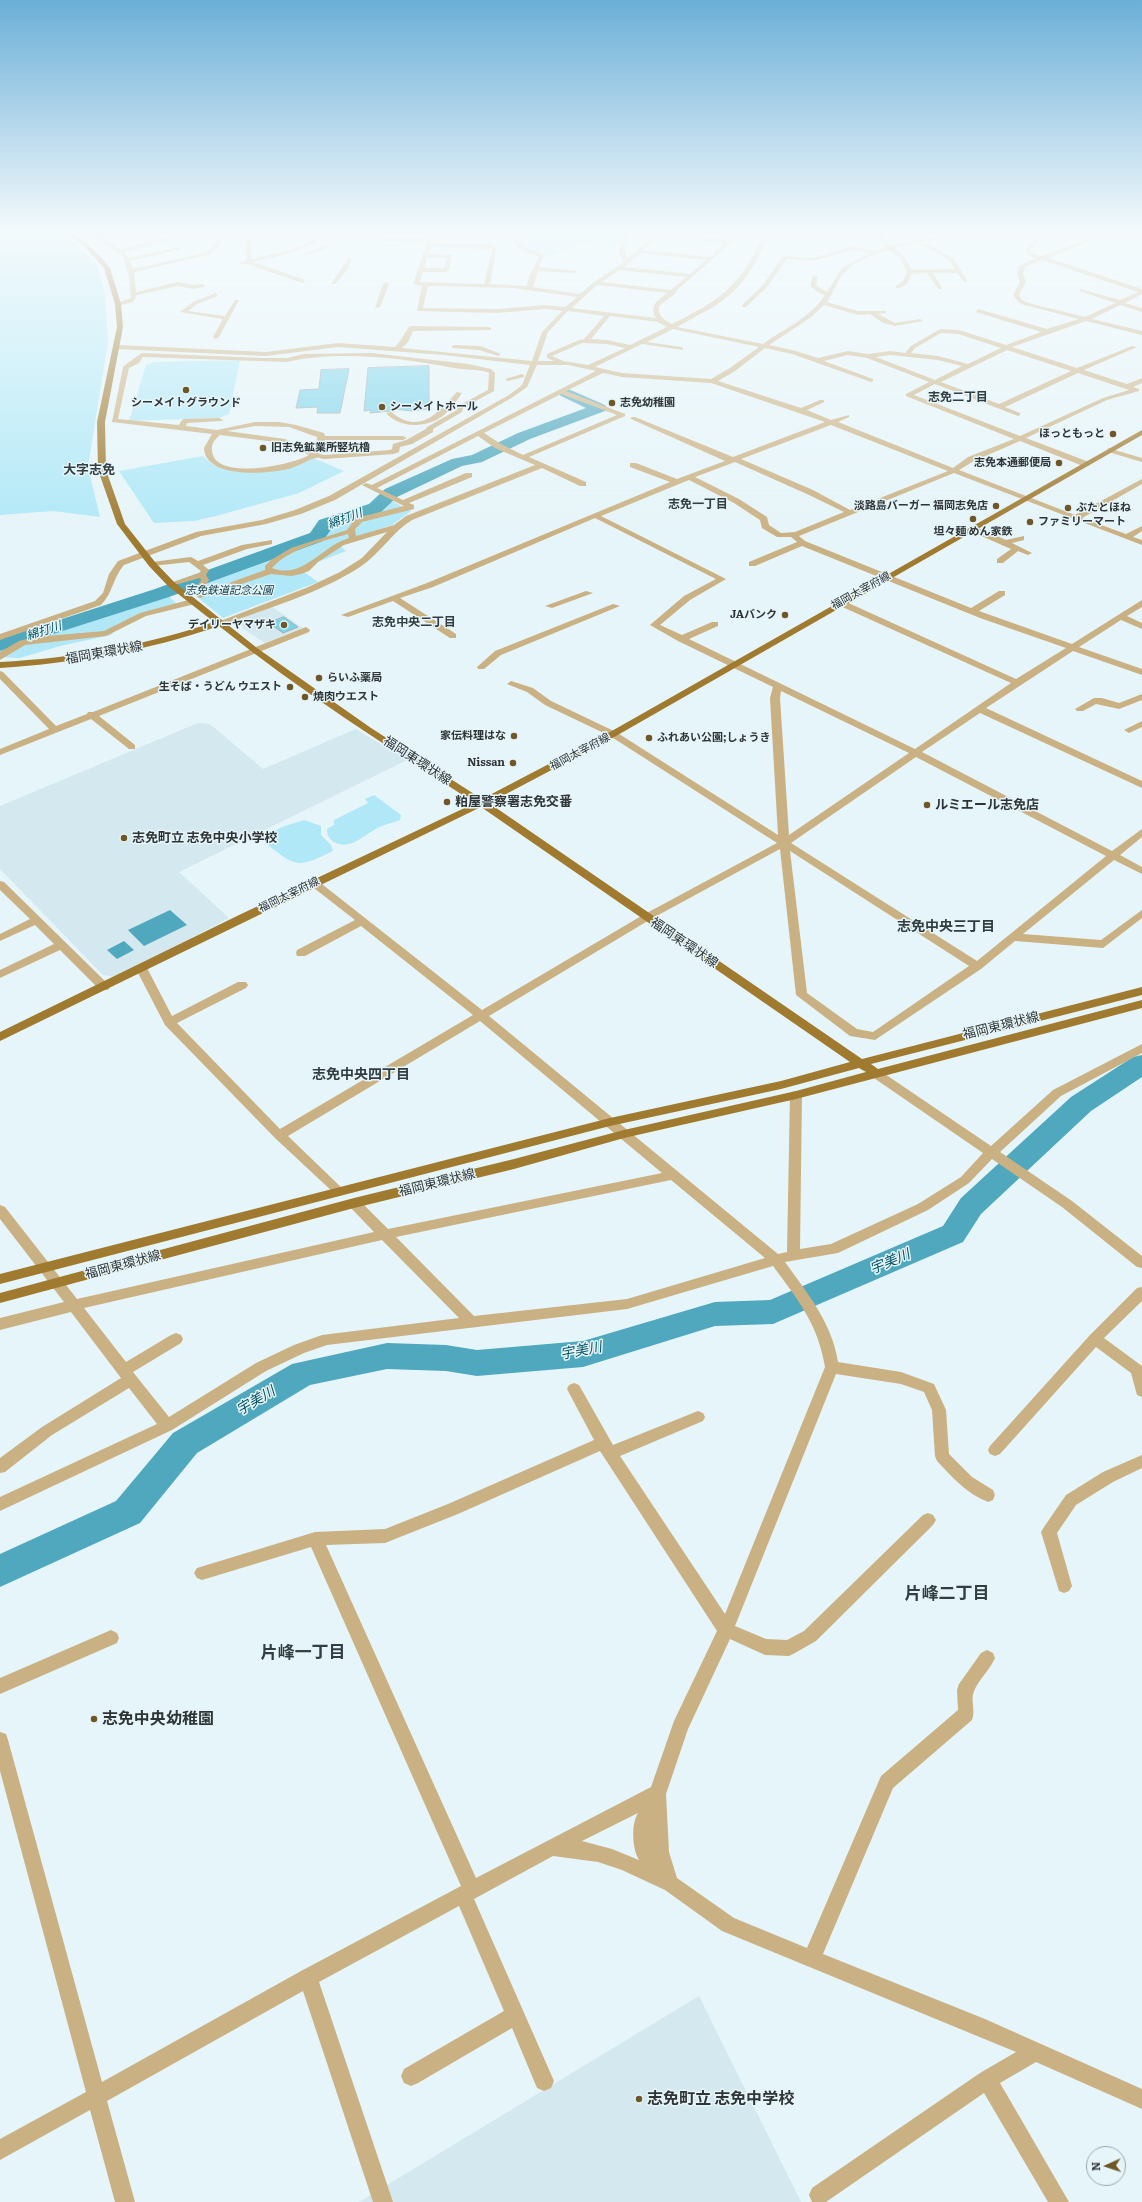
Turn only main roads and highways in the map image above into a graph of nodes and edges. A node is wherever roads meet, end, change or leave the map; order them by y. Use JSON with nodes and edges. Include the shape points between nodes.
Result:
{"nodes":[{"id":1,"x":119,"y":332,"type":"edge"},
{"id":2,"x":1142,"y":432,"type":"edge"},
{"id":3,"x":219,"y":623,"type":"junction"},
{"id":4,"x":0,"y":665,"type":"edge"},
{"id":5,"x":482,"y":803,"type":"junction"},
{"id":6,"x":1142,"y":991,"type":"edge"},
{"id":7,"x":1142,"y":1004,"type":"edge"},
{"id":8,"x":0,"y":1037,"type":"edge"},
{"id":9,"x":860,"y":1063,"type":"junction"},
{"id":10,"x":875,"y":1073,"type":"junction"},
{"id":11,"x":0,"y":1279,"type":"edge"},
{"id":12,"x":0,"y":1298,"type":"edge"}],
"edges":[{"from":1,"to":3,"type":"main road","via":[[101,422],[102,470],[121,524],[142,554],[171,584],[199,597]]},
{"from":2,"to":5,"type":"main road","name":"福岡太宰府線","via":[[613,734]]},
{"from":3,"to":4,"type":"main road","name":"福岡東環状線","via":[[187,635],[105,655],[59,662]]},
{"from":3,"to":5,"type":"main road","name":"福岡東環状線","via":[[368,730]]},
{"from":5,"to":8,"type":"main road","name":"福岡太宰府線"},
{"from":5,"to":9,"type":"main road","name":"福岡東環状線"},
{"from":6,"to":9,"type":"main road","name":"福岡東環状線"},
{"from":7,"to":10,"type":"main road","name":"福岡東環状線"},
{"from":9,"to":10,"type":"main road","name":"福岡東環状線"},
{"from":9,"to":11,"type":"main road","name":"福岡東環状線","via":[[703,1104],[610,1122]]},
{"from":10,"to":12,"type":"main road","name":"福岡東環状線","via":[[796,1095],[624,1134],[354,1203]]}]}
